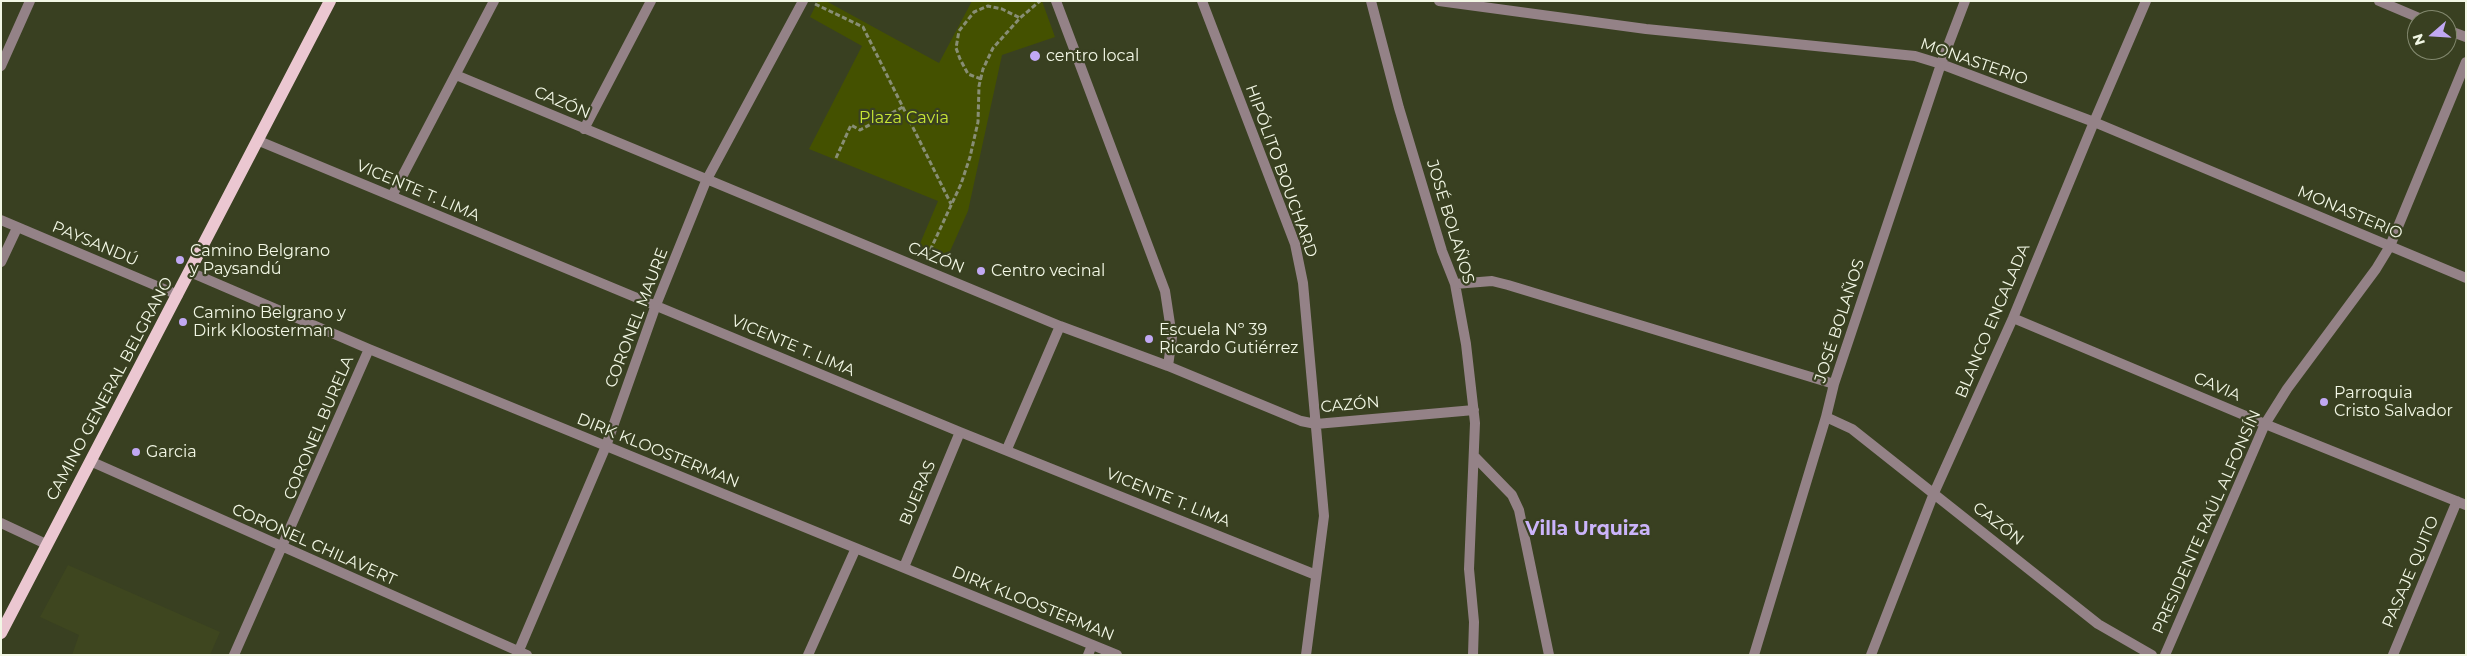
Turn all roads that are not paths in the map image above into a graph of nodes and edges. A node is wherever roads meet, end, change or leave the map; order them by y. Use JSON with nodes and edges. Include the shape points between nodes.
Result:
{"nodes":[{"id":1,"x":30,"y":1,"type":"edge"},
{"id":2,"x":330,"y":1,"type":"edge"},
{"id":3,"x":494,"y":1,"type":"edge"},
{"id":4,"x":651,"y":1,"type":"edge"},
{"id":5,"x":804,"y":1,"type":"edge"},
{"id":6,"x":1056,"y":1,"type":"edge"},
{"id":7,"x":1202,"y":1,"type":"edge"},
{"id":8,"x":1371,"y":1,"type":"edge"},
{"id":9,"x":1439,"y":1,"type":"edge"},
{"id":10,"x":1965,"y":1,"type":"edge"},
{"id":11,"x":2146,"y":1,"type":"edge"},
{"id":12,"x":2380,"y":1,"type":"edge"},
{"id":13,"x":1500,"y":5,"type":"edge"},
{"id":14,"x":2407,"y":13,"type":"edge"},
{"id":15,"x":2466,"y":62,"type":"edge"},
{"id":16,"x":1941,"y":64,"type":"junction"},
{"id":17,"x":1,"y":66,"type":"edge"},
{"id":18,"x":456,"y":75,"type":"junction"},
{"id":19,"x":2094,"y":122,"type":"junction"},
{"id":20,"x":584,"y":129,"type":"junction"},
{"id":21,"x":259,"y":140,"type":"junction"},
{"id":22,"x":706,"y":181,"type":"junction"},
{"id":23,"x":392,"y":196,"type":"junction"},
{"id":24,"x":1,"y":220,"type":"edge"},
{"id":25,"x":17,"y":228,"type":"junction"},
{"id":26,"x":2390,"y":246,"type":"junction"},
{"id":27,"x":1,"y":262,"type":"edge"},
{"id":28,"x":190,"y":272,"type":"junction"},
{"id":29,"x":2466,"y":278,"type":"edge"},
{"id":30,"x":1455,"y":284,"type":"junction"},
{"id":31,"x":178,"y":295,"type":"junction"},
{"id":32,"x":656,"y":305,"type":"junction"},
{"id":33,"x":2013,"y":318,"type":"junction"},
{"id":34,"x":1060,"y":326,"type":"junction"},
{"id":35,"x":369,"y":349,"type":"junction"},
{"id":36,"x":1168,"y":366,"type":"junction"},
{"id":37,"x":1834,"y":384,"type":"junction"},
{"id":38,"x":1474,"y":410,"type":"junction"},
{"id":39,"x":1826,"y":417,"type":"junction"},
{"id":40,"x":1316,"y":424,"type":"junction"},
{"id":41,"x":2265,"y":424,"type":"junction"},
{"id":42,"x":960,"y":432,"type":"junction"},
{"id":43,"x":606,"y":446,"type":"junction"},
{"id":44,"x":1007,"y":450,"type":"junction"},
{"id":45,"x":1474,"y":456,"type":"junction"},
{"id":46,"x":90,"y":461,"type":"junction"},
{"id":47,"x":1934,"y":493,"type":"junction"},
{"id":48,"x":2461,"y":503,"type":"edge"},
{"id":49,"x":1,"y":523,"type":"edge"},
{"id":50,"x":46,"y":544,"type":"junction"},
{"id":51,"x":283,"y":548,"type":"junction"},
{"id":52,"x":856,"y":548,"type":"junction"},
{"id":53,"x":904,"y":567,"type":"junction"},
{"id":54,"x":1316,"y":575,"type":"junction"},
{"id":55,"x":1,"y":632,"type":"edge"},
{"id":56,"x":1090,"y":650,"type":"edge"},
{"id":57,"x":521,"y":654,"type":"edge"},
{"id":58,"x":234,"y":655,"type":"edge"},
{"id":59,"x":808,"y":655,"type":"edge"},
{"id":60,"x":1116,"y":655,"type":"edge"},
{"id":61,"x":1306,"y":655,"type":"edge"},
{"id":62,"x":1473,"y":655,"type":"edge"},
{"id":63,"x":1549,"y":655,"type":"edge"},
{"id":64,"x":1754,"y":655,"type":"edge"},
{"id":65,"x":1871,"y":655,"type":"edge"},
{"id":66,"x":2152,"y":655,"type":"edge"},
{"id":67,"x":2164,"y":655,"type":"edge"},
{"id":68,"x":2393,"y":655,"type":"edge"}],
"edges":[{"from":1,"to":17,"type":"street"},
{"from":2,"to":21,"type":"main road","name":"CAMINO GENERAL BELGRANO"},
{"from":3,"to":18,"type":"street"},
{"from":4,"to":20,"type":"street"},
{"from":5,"to":22,"type":"street","name":"CORONEL MAURE"},
{"from":6,"to":36,"type":"street","via":[[1165,292],[1172,337]]},
{"from":7,"to":40,"type":"street","name":"HIPÓLITO BOUCHARD","via":[[1295,244],[1303,283]]},
{"from":8,"to":30,"type":"street","name":"JOSÉ BOLAÑOS","via":[[1399,108]]},
{"from":9,"to":13,"type":"street","name":"MONASTERIO"},
{"from":10,"to":16,"type":"street","name":"JOSÉ BOLAÑOS"},
{"from":11,"to":19,"type":"street","name":"BLANCO ENCALADA"},
{"from":12,"to":14,"type":"street"},
{"from":13,"to":16,"type":"street","name":"MONASTERIO","via":[[1646,29],[1915,56]]},
{"from":15,"to":26,"type":"street","name":"PRESIDENTE RAÚL ALFONSÍN"},
{"from":16,"to":19,"type":"street","name":"MONASTERIO"},
{"from":16,"to":37,"type":"street","name":"JOSÉ BOLAÑOS"},
{"from":18,"to":20,"type":"street","name":"CAZÓN"},
{"from":18,"to":23,"type":"street"},
{"from":19,"to":26,"type":"street","name":"MONASTERIO"},
{"from":19,"to":33,"type":"street","name":"BLANCO ENCALADA"},
{"from":20,"to":22,"type":"street","name":"CAZÓN"},
{"from":21,"to":23,"type":"street","name":"VICENTE T. LIMA"},
{"from":21,"to":28,"type":"main road","name":"CAMINO GENERAL BELGRANO"},
{"from":22,"to":32,"type":"street","name":"CORONEL MAURE"},
{"from":22,"to":34,"type":"street","name":"CAZÓN"},
{"from":23,"to":32,"type":"street","name":"VICENTE T. LIMA"},
{"from":24,"to":25,"type":"street","name":"PAYSANDÚ"},
{"from":25,"to":27,"type":"street"},
{"from":25,"to":31,"type":"street","name":"PAYSANDÚ"},
{"from":26,"to":29,"type":"street","name":"MONASTERIO"},
{"from":26,"to":41,"type":"street","name":"PRESIDENTE RAÚL ALFONSÍN"},
{"from":28,"to":31,"type":"main road","name":"CAMINO GENERAL BELGRANO"},
{"from":28,"to":35,"type":"street","name":"DIRK KLOOSTERMAN"},
{"from":30,"to":37,"type":"street","via":[[1492,281],[1508,285]]},
{"from":30,"to":38,"type":"street","name":"JOSÉ BOLAÑOS"},
{"from":31,"to":46,"type":"main road","name":"CAMINO GENERAL BELGRANO"},
{"from":32,"to":42,"type":"street","name":"VICENTE T. LIMA"},
{"from":32,"to":43,"type":"street","name":"CORONEL MAURE"},
{"from":33,"to":41,"type":"street","name":"CAVIA"},
{"from":33,"to":47,"type":"street","name":"BLANCO ENCALADA"},
{"from":34,"to":36,"type":"street","name":"CAZÓN"},
{"from":34,"to":44,"type":"street"},
{"from":35,"to":43,"type":"street","name":"DIRK KLOOSTERMAN"},
{"from":35,"to":51,"type":"street","name":"CORONEL BURELA"},
{"from":36,"to":40,"type":"street","name":"CAZÓN","via":[[1301,421]]},
{"from":37,"to":39,"type":"street","name":"JOSÉ BOLAÑOS"},
{"from":38,"to":40,"type":"street","name":"CAZÓN"},
{"from":38,"to":45,"type":"street","name":"JOSÉ BOLAÑOS"},
{"from":39,"to":47,"type":"street","name":"CAZÓN","via":[[1852,429]]},
{"from":39,"to":64,"type":"street","name":"JOSÉ BOLAÑOS"},
{"from":40,"to":54,"type":"street","name":"HIPÓLITO BOUCHARD","via":[[1324,516]]},
{"from":41,"to":48,"type":"street","name":"CAVIA"},
{"from":41,"to":67,"type":"street","name":"PRESIDENTE RAÚL ALFONSÍN"},
{"from":42,"to":44,"type":"street","name":"VICENTE T. LIMA"},
{"from":42,"to":53,"type":"street","name":"BUERAS"},
{"from":43,"to":52,"type":"street","name":"DIRK KLOOSTERMAN"},
{"from":43,"to":57,"type":"street","name":"CORONEL MAURE"},
{"from":44,"to":54,"type":"street","name":"VICENTE T. LIMA"},
{"from":45,"to":62,"type":"street","name":"JOSÉ BOLAÑOS","via":[[1469,570],[1474,622]]},
{"from":45,"to":63,"type":"street","via":[[1512,495],[1519,510]]},
{"from":46,"to":50,"type":"main road","name":"CAMINO GENERAL BELGRANO"},
{"from":46,"to":51,"type":"street","name":"CORONEL CHILAVERT"},
{"from":47,"to":65,"type":"street","name":"BLANCO ENCALADA"},
{"from":47,"to":66,"type":"street","name":"CAZÓN","via":[[2098,624]]},
{"from":48,"to":68,"type":"street","name":"PASAJE QUITO"},
{"from":49,"to":50,"type":"street"},
{"from":50,"to":55,"type":"main road","name":"CAMINO GENERAL BELGRANO"},
{"from":51,"to":57,"type":"street","name":"CORONEL CHILAVERT"},
{"from":51,"to":58,"type":"street","name":"CORONEL BURELA"},
{"from":52,"to":53,"type":"street","name":"DIRK KLOOSTERMAN"},
{"from":52,"to":59,"type":"street"},
{"from":53,"to":56,"type":"street","name":"DIRK KLOOSTERMAN"},
{"from":54,"to":61,"type":"street","name":"HIPÓLITO BOUCHARD"},
{"from":56,"to":60,"type":"street","name":"DIRK KLOOSTERMAN"}]}
